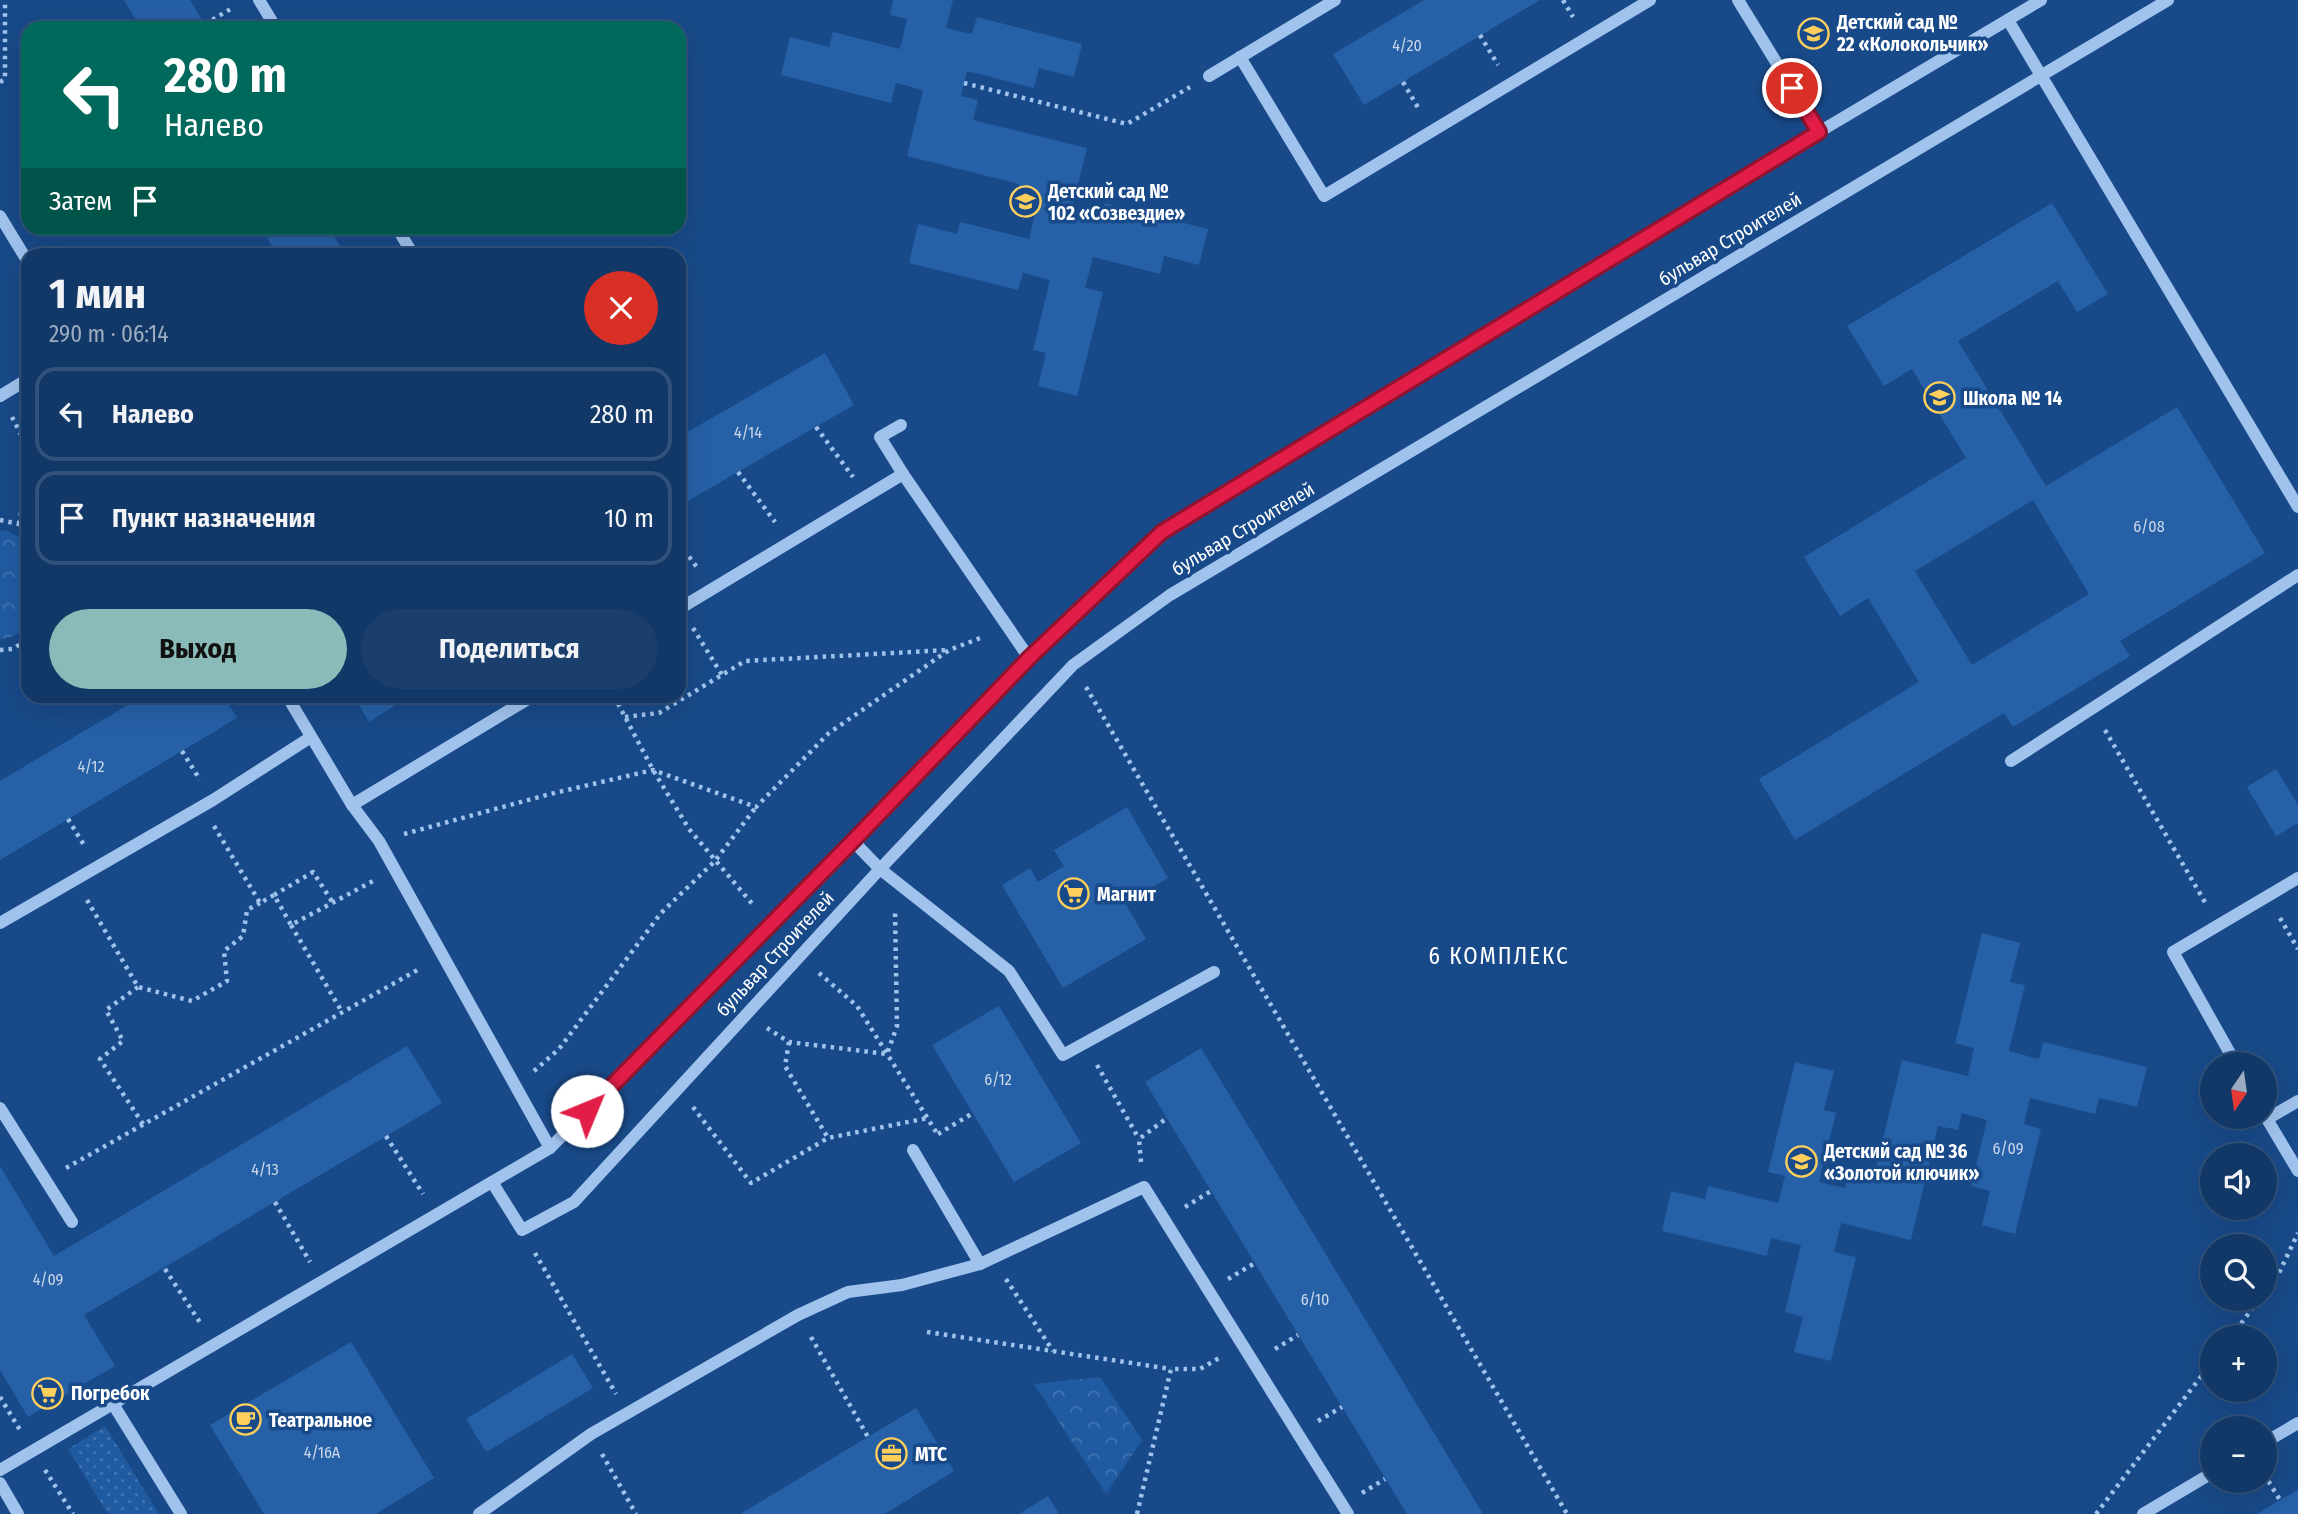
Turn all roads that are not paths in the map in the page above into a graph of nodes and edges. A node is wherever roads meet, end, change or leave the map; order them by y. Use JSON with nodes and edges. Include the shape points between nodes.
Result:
{"nodes":[{"id":1,"x":259,"y":0,"type":"edge"},
{"id":2,"x":1335,"y":0,"type":"edge"},
{"id":3,"x":1650,"y":0,"type":"edge"},
{"id":4,"x":1738,"y":0,"type":"edge"},
{"id":5,"x":2041,"y":0,"type":"edge"},
{"id":6,"x":2168,"y":0,"type":"edge"},
{"id":7,"x":2008,"y":20,"type":"junction"},
{"id":8,"x":272,"y":21,"type":"edge"},
{"id":9,"x":1240,"y":57,"type":"junction"},
{"id":10,"x":1209,"y":76,"type":"road end"},
{"id":11,"x":2040,"y":76,"type":"junction"},
{"id":12,"x":1819,"y":132,"type":"junction"},
{"id":13,"x":0,"y":216,"type":"edge"},
{"id":14,"x":21,"y":250,"type":"edge"},
{"id":15,"x":21,"y":383,"type":"edge"},
{"id":16,"x":0,"y":396,"type":"edge"},
{"id":17,"x":901,"y":425,"type":"dead end"},
{"id":18,"x":903,"y":474,"type":"junction"},
{"id":19,"x":2298,"y":507,"type":"edge"},
{"id":20,"x":2298,"y":575,"type":"edge"},
{"id":21,"x":686,"y":604,"type":"edge"},
{"id":22,"x":1029,"y":658,"type":"junction"},
{"id":23,"x":291,"y":703,"type":"edge"},
{"id":24,"x":521,"y":703,"type":"edge"},
{"id":25,"x":311,"y":737,"type":"junction"},
{"id":26,"x":2011,"y":761,"type":"dead end"},
{"id":27,"x":352,"y":805,"type":"junction"},
{"id":28,"x":853,"y":841,"type":"junction"},
{"id":29,"x":880,"y":869,"type":"junction"},
{"id":30,"x":2298,"y":878,"type":"edge"},
{"id":31,"x":0,"y":923,"type":"edge"},
{"id":32,"x":1214,"y":972,"type":"dead end"},
{"id":33,"x":2229,"y":1052,"type":"edge"},
{"id":34,"x":2298,"y":1101,"type":"edge"},
{"id":35,"x":0,"y":1108,"type":"edge"},
{"id":36,"x":2277,"y":1111,"type":"edge"},
{"id":37,"x":2274,"y":1129,"type":"edge"},
{"id":38,"x":550,"y":1148,"type":"junction"},
{"id":39,"x":913,"y":1150,"type":"road end"},
{"id":40,"x":2298,"y":1171,"type":"edge"},
{"id":41,"x":492,"y":1182,"type":"junction"},
{"id":42,"x":72,"y":1222,"type":"dead end"},
{"id":43,"x":980,"y":1264,"type":"junction"},
{"id":44,"x":113,"y":1404,"type":"junction"},
{"id":45,"x":2298,"y":1423,"type":"edge"},
{"id":46,"x":2277,"y":1435,"type":"edge"},
{"id":47,"x":0,"y":1470,"type":"edge"},
{"id":48,"x":2200,"y":1481,"type":"edge"},
{"id":49,"x":0,"y":1483,"type":"edge"},
{"id":50,"x":18,"y":1514,"type":"edge"},
{"id":51,"x":180,"y":1514,"type":"edge"},
{"id":52,"x":479,"y":1514,"type":"edge"},
{"id":53,"x":1348,"y":1514,"type":"edge"},
{"id":54,"x":2143,"y":1514,"type":"edge"}],
"edges":[{"from":1,"to":8,"type":"street"},
{"from":2,"to":9,"type":"street"},
{"from":3,"to":9,"type":"street","via":[[1324,196]]},
{"from":4,"to":12,"type":"street"},
{"from":5,"to":7,"type":"street"},
{"from":6,"to":11,"type":"street","name":"бульвар Строителей"},
{"from":7,"to":11,"type":"street"},
{"from":7,"to":12,"type":"street"},
{"from":9,"to":10,"type":"street"},
{"from":11,"to":19,"type":"street"},
{"from":11,"to":29,"type":"street","name":"бульвар Строителей","via":[[1170,594],[1073,665]]},
{"from":12,"to":22,"type":"street","via":[[1162,532]]},
{"from":13,"to":14,"type":"street"},
{"from":15,"to":16,"type":"street"},
{"from":17,"to":18,"type":"street","via":[[880,437]]},
{"from":18,"to":21,"type":"street"},
{"from":18,"to":22,"type":"street"},
{"from":20,"to":26,"type":"street"},
{"from":22,"to":28,"type":"street"},
{"from":23,"to":25,"type":"street"},
{"from":24,"to":27,"type":"street"},
{"from":25,"to":27,"type":"street"},
{"from":25,"to":31,"type":"street"},
{"from":27,"to":38,"type":"street","via":[[379,841]]},
{"from":28,"to":29,"type":"street"},
{"from":28,"to":38,"type":"street"},
{"from":29,"to":32,"type":"street","via":[[1009,971],[1063,1055]]},
{"from":29,"to":41,"type":"street","name":"бульвар Строителей","via":[[574,1202],[522,1230]]},
{"from":30,"to":33,"type":"street","via":[[2173,952]]},
{"from":34,"to":36,"type":"street"},
{"from":35,"to":42,"type":"street"},
{"from":37,"to":40,"type":"street"},
{"from":38,"to":41,"type":"street"},
{"from":39,"to":43,"type":"street"},
{"from":41,"to":44,"type":"street"},
{"from":43,"to":52,"type":"street","via":[[902,1285],[848,1292],[798,1315],[591,1434]]},
{"from":43,"to":53,"type":"street","via":[[1144,1187]]},
{"from":44,"to":47,"type":"street"},
{"from":44,"to":51,"type":"street"},
{"from":45,"to":46,"type":"street"},
{"from":48,"to":54,"type":"street"},
{"from":49,"to":50,"type":"street"}]}
